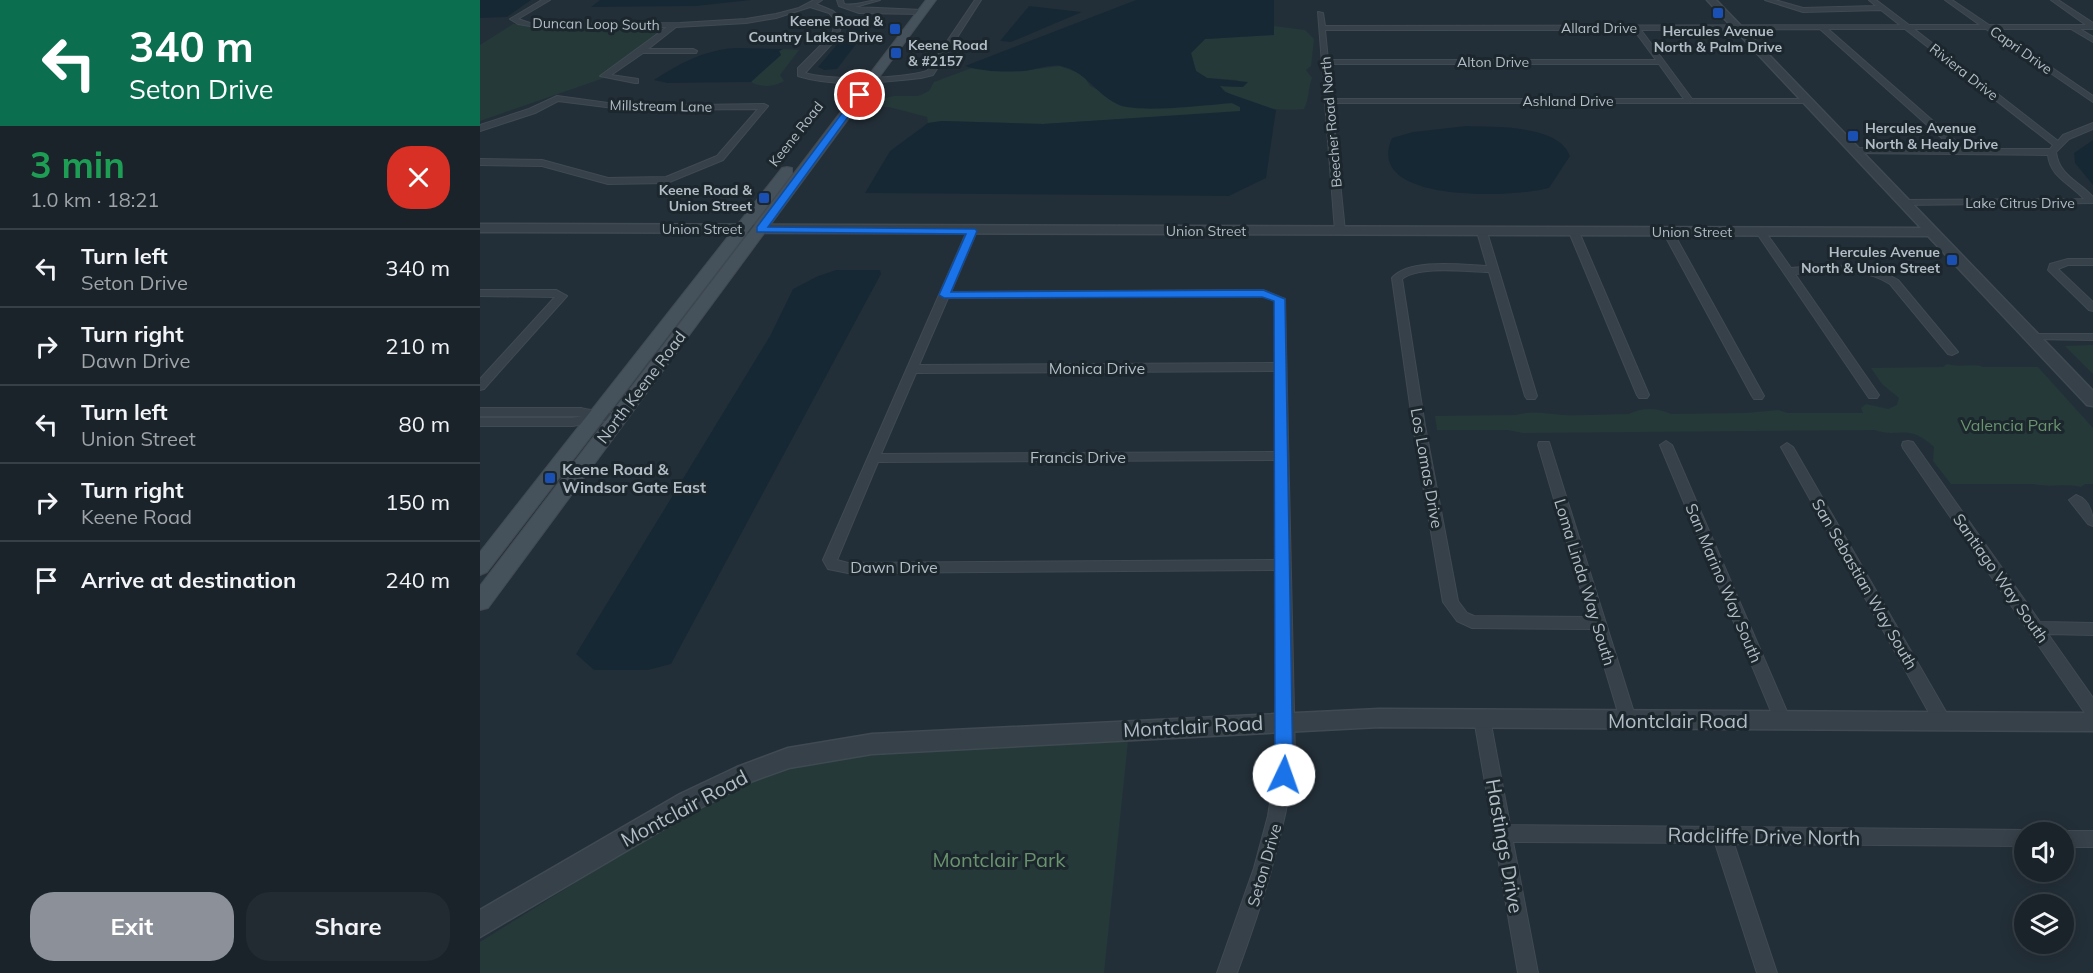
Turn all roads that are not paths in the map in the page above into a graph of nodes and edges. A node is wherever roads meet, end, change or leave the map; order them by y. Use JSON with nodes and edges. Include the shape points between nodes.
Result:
{"nodes":[{"id":1,"x":547,"y":0,"type":"edge"},
{"id":2,"x":819,"y":0,"type":"edge"},
{"id":3,"x":840,"y":0,"type":"edge"},
{"id":4,"x":877,"y":0,"type":"edge"},
{"id":5,"x":931,"y":0,"type":"edge"},
{"id":6,"x":978,"y":0,"type":"edge"},
{"id":7,"x":1710,"y":0,"type":"edge"},
{"id":8,"x":1768,"y":0,"type":"edge"},
{"id":9,"x":1872,"y":0,"type":"edge"},
{"id":10,"x":1948,"y":0,"type":"edge"},
{"id":11,"x":2054,"y":0,"type":"edge"},
{"id":12,"x":812,"y":5,"type":"junction"},
{"id":13,"x":847,"y":8,"type":"junction"},
{"id":14,"x":917,"y":8,"type":"edge"},
{"id":15,"x":1883,"y":8,"type":"junction"},
{"id":16,"x":803,"y":9,"type":"junction"},
{"id":17,"x":827,"y":10,"type":"junction"},
{"id":18,"x":1320,"y":13,"type":"dead end"},
{"id":19,"x":818,"y":14,"type":"junction"},
{"id":20,"x":838,"y":24,"type":"junction"},
{"id":21,"x":674,"y":25,"type":"junction"},
{"id":22,"x":1737,"y":27,"type":"junction"},
{"id":23,"x":1821,"y":27,"type":"junction"},
{"id":24,"x":1906,"y":27,"type":"junction"},
{"id":25,"x":1987,"y":27,"type":"junction"},
{"id":26,"x":2072,"y":27,"type":"junction"},
{"id":27,"x":2093,"y":27,"type":"edge"},
{"id":28,"x":1322,"y":28,"type":"junction"},
{"id":29,"x":1636,"y":28,"type":"junction"},
{"id":30,"x":2093,"y":40,"type":"edge"},
{"id":31,"x":641,"y":51,"type":"junction"},
{"id":32,"x":693,"y":51,"type":"dead end"},
{"id":33,"x":1325,"y":62,"type":"junction"},
{"id":34,"x":1661,"y":62,"type":"junction"},
{"id":35,"x":864,"y":77,"type":"junction"},
{"id":36,"x":635,"y":81,"type":"dead end"},
{"id":37,"x":2093,"y":100,"type":"edge"},
{"id":38,"x":1329,"y":101,"type":"junction"},
{"id":39,"x":1690,"y":101,"type":"junction"},
{"id":40,"x":1807,"y":101,"type":"junction"},
{"id":41,"x":2093,"y":126,"type":"edge"},
{"id":42,"x":480,"y":128,"type":"edge"},
{"id":43,"x":2055,"y":148,"type":"junction"},
{"id":44,"x":1855,"y":151,"type":"junction"},
{"id":45,"x":1962,"y":151,"type":"junction"},
{"id":46,"x":798,"y":156,"type":"junction"},
{"id":47,"x":480,"y":162,"type":"edge"},
{"id":48,"x":1905,"y":203,"type":"junction"},
{"id":49,"x":480,"y":228,"type":"edge"},
{"id":50,"x":742,"y":229,"type":"junction"},
{"id":51,"x":760,"y":230,"type":"junction"},
{"id":52,"x":972,"y":231,"type":"junction"},
{"id":53,"x":1340,"y":231,"type":"junction"},
{"id":54,"x":1482,"y":232,"type":"junction"},
{"id":55,"x":1574,"y":232,"type":"junction"},
{"id":56,"x":1668,"y":232,"type":"junction"},
{"id":57,"x":1761,"y":232,"type":"junction"},
{"id":58,"x":1932,"y":232,"type":"junction"},
{"id":59,"x":2093,"y":262,"type":"edge"},
{"id":60,"x":1492,"y":269,"type":"junction"},
{"id":61,"x":1787,"y":271,"type":"junction"},
{"id":62,"x":480,"y":293,"type":"edge"},
{"id":63,"x":944,"y":295,"type":"junction"},
{"id":64,"x":2093,"y":309,"type":"edge"},
{"id":65,"x":2032,"y":337,"type":"junction"},
{"id":66,"x":2093,"y":337,"type":"edge"},
{"id":67,"x":1952,"y":352,"type":"dead end"},
{"id":68,"x":666,"y":354,"type":"junction"},
{"id":69,"x":1282,"y":367,"type":"junction"},
{"id":70,"x":913,"y":369,"type":"junction"},
{"id":71,"x":480,"y":386,"type":"edge"},
{"id":72,"x":1643,"y":395,"type":"dead end"},
{"id":73,"x":1873,"y":395,"type":"dead end"},
{"id":74,"x":1531,"y":396,"type":"dead end"},
{"id":75,"x":1758,"y":396,"type":"dead end"},
{"id":76,"x":2093,"y":401,"type":"edge"},
{"id":77,"x":480,"y":412,"type":"edge"},
{"id":78,"x":596,"y":417,"type":"junction"},
{"id":79,"x":618,"y":417,"type":"junction"},
{"id":80,"x":480,"y":422,"type":"edge"},
{"id":81,"x":1544,"y":445,"type":"dead end"},
{"id":82,"x":1666,"y":445,"type":"dead end"},
{"id":83,"x":1908,"y":445,"type":"dead end"},
{"id":84,"x":1787,"y":447,"type":"dead end"},
{"id":85,"x":1282,"y":456,"type":"junction"},
{"id":86,"x":873,"y":458,"type":"junction"},
{"id":87,"x":2076,"y":500,"type":"dead end"},
{"id":88,"x":2093,"y":521,"type":"edge"},
{"id":89,"x":1282,"y":565,"type":"junction"},
{"id":90,"x":480,"y":567,"type":"edge"},
{"id":91,"x":480,"y":602,"type":"edge"},
{"id":92,"x":1597,"y":623,"type":"junction"},
{"id":93,"x":2036,"y":628,"type":"junction"},
{"id":94,"x":2093,"y":629,"type":"edge"},
{"id":95,"x":2093,"y":711,"type":"edge"},
{"id":96,"x":1482,"y":719,"type":"junction"},
{"id":97,"x":1628,"y":719,"type":"junction"},
{"id":98,"x":1285,"y":721,"type":"junction"},
{"id":99,"x":1783,"y":721,"type":"junction"},
{"id":100,"x":1943,"y":722,"type":"junction"},
{"id":101,"x":2093,"y":722,"type":"edge"},
{"id":102,"x":1503,"y":833,"type":"junction"},
{"id":103,"x":1722,"y":836,"type":"junction"},
{"id":104,"x":2014,"y":838,"type":"edge"},
{"id":105,"x":2074,"y":839,"type":"edge"},
{"id":106,"x":2093,"y":839,"type":"edge"},
{"id":107,"x":480,"y":924,"type":"edge"},
{"id":108,"x":1227,"y":973,"type":"edge"},
{"id":109,"x":1528,"y":973,"type":"edge"},
{"id":110,"x":1767,"y":973,"type":"edge"}],
"edges":[{"from":1,"to":21,"type":"street","name":"Duncan Loop South","via":[[514,17],[515,21],[556,26]]},
{"from":2,"to":12,"type":"street","name":"Duncan Loop South"},
{"from":3,"to":13,"type":"street"},
{"from":4,"to":13,"type":"street"},
{"from":5,"to":14,"type":"main road","name":"Keene Road"},
{"from":6,"to":35,"type":"street","via":[[930,73],[915,77]]},
{"from":7,"to":22,"type":"street"},
{"from":8,"to":15,"type":"street","via":[[1803,10]]},
{"from":9,"to":15,"type":"street","name":"Riviera Drive"},
{"from":10,"to":25,"type":"street","name":"Capri Drive"},
{"from":11,"to":27,"type":"street"},
{"from":12,"to":16,"type":"street","name":"Duncan Loop South"},
{"from":12,"to":17,"type":"street"},
{"from":13,"to":14,"type":"street"},
{"from":14,"to":35,"type":"main road","name":"Keene Road"},
{"from":15,"to":24,"type":"street","name":"Riviera Drive"},
{"from":16,"to":19,"type":"street"},
{"from":16,"to":21,"type":"street","name":"Duncan Loop South","via":[[743,20]]},
{"from":17,"to":19,"type":"street"},
{"from":17,"to":20,"type":"street","via":[[839,17]]},
{"from":18,"to":28,"type":"street","name":"Beecher Road North"},
{"from":19,"to":20,"type":"street"},
{"from":20,"to":35,"type":"street","via":[[835,35],[800,72],[806,78]]},
{"from":21,"to":31,"type":"street"},
{"from":22,"to":23,"type":"street","name":"Allard Drive"},
{"from":22,"to":29,"type":"street","name":"Allard Drive"},
{"from":22,"to":40,"type":"street"},
{"from":23,"to":24,"type":"street","name":"Allard Drive"},
{"from":23,"to":45,"type":"street"},
{"from":24,"to":25,"type":"street","name":"Allard Drive"},
{"from":24,"to":43,"type":"street","name":"Riviera Drive"},
{"from":25,"to":26,"type":"street","name":"Allard Drive"},
{"from":25,"to":37,"type":"street","name":"Capri Drive"},
{"from":26,"to":27,"type":"street","name":"Allard Drive"},
{"from":26,"to":30,"type":"street"},
{"from":28,"to":29,"type":"street","name":"Allard Drive"},
{"from":28,"to":33,"type":"street","name":"Beecher Road North"},
{"from":29,"to":34,"type":"street"},
{"from":31,"to":32,"type":"street"},
{"from":31,"to":36,"type":"street","via":[[604,76]]},
{"from":33,"to":34,"type":"street","name":"Alton Drive"},
{"from":33,"to":38,"type":"street","name":"Beecher Road North"},
{"from":34,"to":39,"type":"street"},
{"from":35,"to":46,"type":"main road","name":"Keene Road"},
{"from":35,"to":51,"type":"main road","name":"Keene Road"},
{"from":38,"to":39,"type":"street","name":"Ashland Drive"},
{"from":38,"to":53,"type":"street","name":"Beecher Road North"},
{"from":39,"to":40,"type":"street","name":"Ashland Drive"},
{"from":40,"to":44,"type":"street"},
{"from":41,"to":43,"type":"street","via":[[2074,132]]},
{"from":42,"to":47,"type":"street","name":"Millstream Lane","via":[[532,111],[557,98],[630,108],[764,106],[720,158],[667,180],[608,181],[542,163]]},
{"from":43,"to":45,"type":"street"},
{"from":43,"to":48,"type":"street","name":"Lake Citrus Drive","via":[[2052,163],[2058,173],[2091,201]]},
{"from":44,"to":45,"type":"street"},
{"from":44,"to":48,"type":"street"},
{"from":46,"to":50,"type":"main road","name":"Keene Road"},
{"from":46,"to":51,"type":"main road","via":[[791,174],[757,219]]},
{"from":48,"to":58,"type":"street"},
{"from":49,"to":50,"type":"street","name":"Union Street"},
{"from":50,"to":51,"type":"street","name":"Union Street"},
{"from":50,"to":68,"type":"main road","via":[[744,240],[678,326]]},
{"from":50,"to":78,"type":"main road","name":"North Keene Road"},
{"from":51,"to":52,"type":"street","name":"Union Street"},
{"from":51,"to":68,"type":"main road","name":"North Keene Road"},
{"from":52,"to":53,"type":"street","name":"Union Street"},
{"from":52,"to":63,"type":"street","name":"Dawn Drive"},
{"from":53,"to":54,"type":"street","name":"Union Street"},
{"from":54,"to":55,"type":"street","name":"Union Street"},
{"from":54,"to":60,"type":"street"},
{"from":55,"to":56,"type":"street","name":"Union Street"},
{"from":55,"to":72,"type":"street"},
{"from":56,"to":57,"type":"street","name":"Union Street"},
{"from":56,"to":75,"type":"street"},
{"from":57,"to":58,"type":"street","name":"Union Street"},
{"from":57,"to":61,"type":"street"},
{"from":58,"to":65,"type":"street"},
{"from":59,"to":64,"type":"street","via":[[2054,266]]},
{"from":60,"to":74,"type":"street"},
{"from":60,"to":92,"type":"street","name":"Los Lomas Drive","via":[[1416,269],[1403,272],[1397,279],[1451,602],[1462,617],[1472,622]]},
{"from":61,"to":67,"type":"street","via":[[1866,270],[1884,274]]},
{"from":61,"to":73,"type":"street"},
{"from":62,"to":71,"type":"street","via":[[562,296]]},
{"from":63,"to":69,"type":"street","name":"Seton Drive","via":[[1271,294],[1281,302]]},
{"from":63,"to":70,"type":"street","name":"Dawn Drive"},
{"from":65,"to":66,"type":"street"},
{"from":65,"to":76,"type":"street"},
{"from":68,"to":79,"type":"main road","name":"North Keene Road"},
{"from":69,"to":70,"type":"street","name":"Monica Drive"},
{"from":69,"to":85,"type":"street","name":"Seton Drive"},
{"from":70,"to":86,"type":"street","name":"Dawn Drive"},
{"from":77,"to":78,"type":"street","via":[[581,412]]},
{"from":78,"to":79,"type":"street"},
{"from":78,"to":80,"type":"street","via":[[573,422]]},
{"from":78,"to":90,"type":"main road","name":"North Keene Road"},
{"from":79,"to":91,"type":"main road","name":"North Keene Road"},
{"from":81,"to":92,"type":"street","name":"Loma Linda Way South"},
{"from":82,"to":99,"type":"street","name":"San Marino Way South"},
{"from":83,"to":93,"type":"street","name":"Santiago Way South"},
{"from":84,"to":100,"type":"street","name":"San Sebastian Way South"},
{"from":85,"to":86,"type":"street","name":"Francis Drive"},
{"from":85,"to":89,"type":"street","name":"Seton Drive"},
{"from":86,"to":89,"type":"street","name":"Dawn Drive","via":[[831,554],[830,561],[840,567]]},
{"from":87,"to":88,"type":"street"},
{"from":89,"to":98,"type":"street","name":"Seton Drive"},
{"from":92,"to":97,"type":"street","name":"Loma Linda Way South"},
{"from":93,"to":94,"type":"street"},
{"from":93,"to":95,"type":"street","name":"Santiago Way South"},
{"from":96,"to":97,"type":"street","name":"Montclair Road"},
{"from":96,"to":98,"type":"street","name":"Montclair Road"},
{"from":96,"to":102,"type":"street","name":"Hastings Drive"},
{"from":97,"to":99,"type":"street","name":"Montclair Road"},
{"from":98,"to":107,"type":"street","name":"Montclair Road","via":[[872,744],[788,758],[705,792]]},
{"from":98,"to":108,"type":"street","name":"Seton Drive","via":[[1280,809],[1271,850]]},
{"from":99,"to":100,"type":"street","name":"Montclair Road"},
{"from":100,"to":101,"type":"street","name":"Montclair Road"},
{"from":102,"to":103,"type":"street","name":"Radcliffe Drive North"},
{"from":102,"to":109,"type":"street","name":"Hastings Drive"},
{"from":103,"to":104,"type":"street","name":"Radcliffe Drive North"},
{"from":103,"to":110,"type":"street"},
{"from":105,"to":106,"type":"street"}]}
